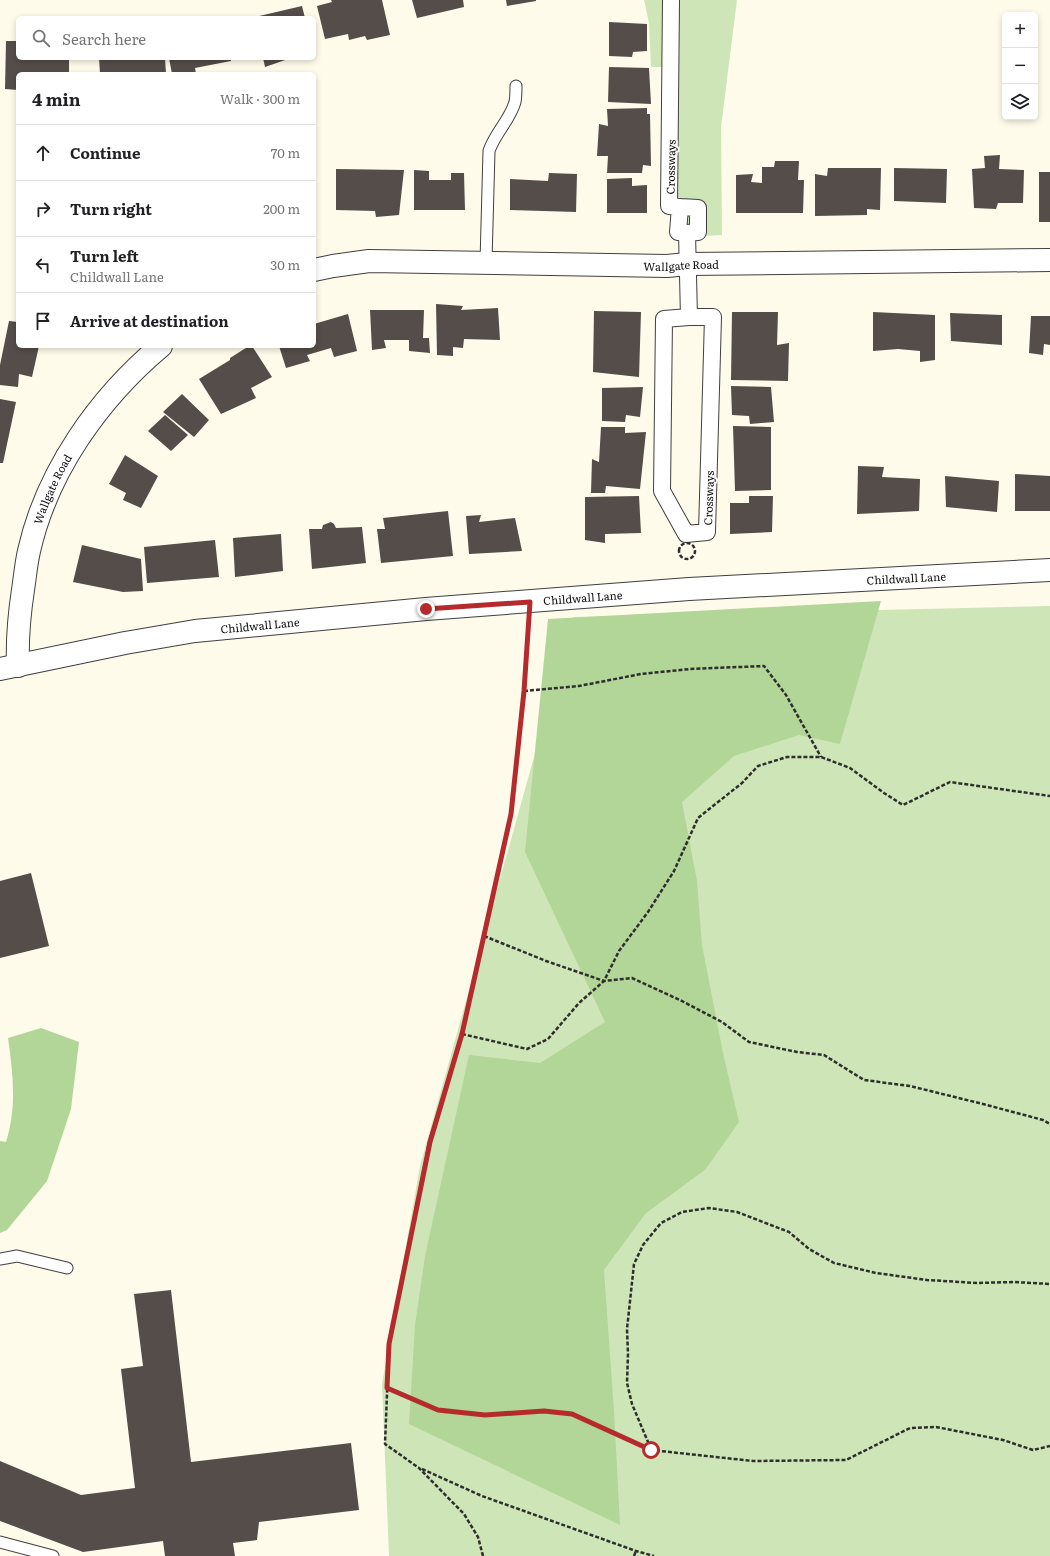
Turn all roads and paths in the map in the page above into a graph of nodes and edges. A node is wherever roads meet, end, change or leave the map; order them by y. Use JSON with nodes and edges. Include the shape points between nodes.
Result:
{"nodes":[{"id":1,"x":671,"y":0,"type":"edge"},
{"id":2,"x":516,"y":86,"type":"dead end"},
{"id":3,"x":1050,"y":260,"type":"edge"},
{"id":4,"x":486,"y":262,"type":"junction"},
{"id":5,"x":687,"y":264,"type":"junction"},
{"id":6,"x":316,"y":270,"type":"edge"},
{"id":7,"x":689,"y":317,"type":"junction"},
{"id":8,"x":159,"y":348,"type":"edge"},
{"id":9,"x":1050,"y":570,"type":"edge"},
{"id":10,"x":530,"y":602,"type":"junction"},
{"id":11,"x":9,"y":667,"type":"edge"},
{"id":12,"x":524,"y":691,"type":"junction"},
{"id":13,"x":821,"y":757,"type":"junction"},
{"id":14,"x":1050,"y":796,"type":"edge"},
{"id":15,"x":484,"y":936,"type":"junction"},
{"id":16,"x":604,"y":981,"type":"junction"},
{"id":17,"x":462,"y":1034,"type":"junction"},
{"id":18,"x":1050,"y":1124,"type":"edge"},
{"id":19,"x":0,"y":1259,"type":"edge"},
{"id":20,"x":67,"y":1268,"type":"dead end"},
{"id":21,"x":1050,"y":1284,"type":"edge"},
{"id":22,"x":387,"y":1388,"type":"junction"},
{"id":23,"x":1050,"y":1446,"type":"edge"},
{"id":24,"x":651,"y":1450,"type":"junction"},
{"id":25,"x":420,"y":1468,"type":"junction"},
{"id":26,"x":0,"y":1542,"type":"edge"},
{"id":27,"x":636,"y":1551,"type":"junction"},
{"id":28,"x":53,"y":1556,"type":"edge"},
{"id":29,"x":483,"y":1556,"type":"edge"},
{"id":30,"x":634,"y":1556,"type":"edge"},
{"id":31,"x":654,"y":1556,"type":"edge"}],
"edges":[{"from":1,"to":5,"type":"street","name":"Crossways","via":[[669,206],[680,207],[678,232],[687,232]]},
{"from":2,"to":4,"type":"lane","via":[[511,113],[493,140],[489,151]]},
{"from":3,"to":5,"type":"street","name":"Wallgate Road"},
{"from":4,"to":5,"type":"street","name":"Wallgate Road","via":[[667,266]]},
{"from":4,"to":6,"type":"street","name":"Wallgate Road","via":[[369,261]]},
{"from":5,"to":7,"type":"street","name":"Crossways"},
{"from":7,"to":7,"type":"street","name":"Crossways","via":[[713,317],[707,532],[686,534],[662,491],[664,319]]},
{"from":8,"to":11,"type":"street","name":"Wallgate Road","via":[[97,412],[67,457],[46,500],[29,551],[18,633]]},
{"from":9,"to":10,"type":"street","name":"Childwall Lane","via":[[697,588]]},
{"from":10,"to":11,"type":"street","name":"Childwall Lane","via":[[195,631]]},
{"from":10,"to":12,"type":"path"},
{"from":12,"to":13,"type":"path","via":[[579,686],[683,669],[764,666],[786,695]]},
{"from":12,"to":15,"type":"path","via":[[511,814]]},
{"from":13,"to":14,"type":"path","via":[[850,768],[903,804],[950,782]]},
{"from":13,"to":16,"type":"path","via":[[787,756],[758,766],[742,783],[698,818],[674,871],[619,951]]},
{"from":15,"to":16,"type":"path"},
{"from":15,"to":17,"type":"path"},
{"from":16,"to":17,"type":"path","via":[[579,1003],[548,1039],[527,1049]]},
{"from":16,"to":18,"type":"path","via":[[632,978],[708,1014],[749,1042],[824,1055],[864,1080],[910,1086],[1043,1120]]},
{"from":17,"to":22,"type":"path","via":[[430,1142],[389,1344]]},
{"from":19,"to":20,"type":"lane","via":[[17,1256]]},
{"from":21,"to":24,"type":"path","via":[[977,1284],[876,1273],[834,1263],[809,1249],[789,1232],[737,1212],[709,1208],[682,1212],[661,1223],[643,1245],[634,1264],[627,1329],[627,1383],[632,1404]]},
{"from":22,"to":24,"type":"path","via":[[438,1410],[485,1415],[544,1411],[572,1414]]},
{"from":22,"to":25,"type":"path","via":[[384,1444]]},
{"from":23,"to":24,"type":"path","via":[[1033,1450],[1003,1440],[936,1427],[910,1428],[846,1460],[753,1462]]},
{"from":25,"to":27,"type":"path","via":[[482,1496]]},
{"from":25,"to":29,"type":"path","via":[[464,1514],[478,1537]]},
{"from":26,"to":28,"type":"lane"},
{"from":27,"to":30,"type":"path"},
{"from":27,"to":31,"type":"path"}]}
